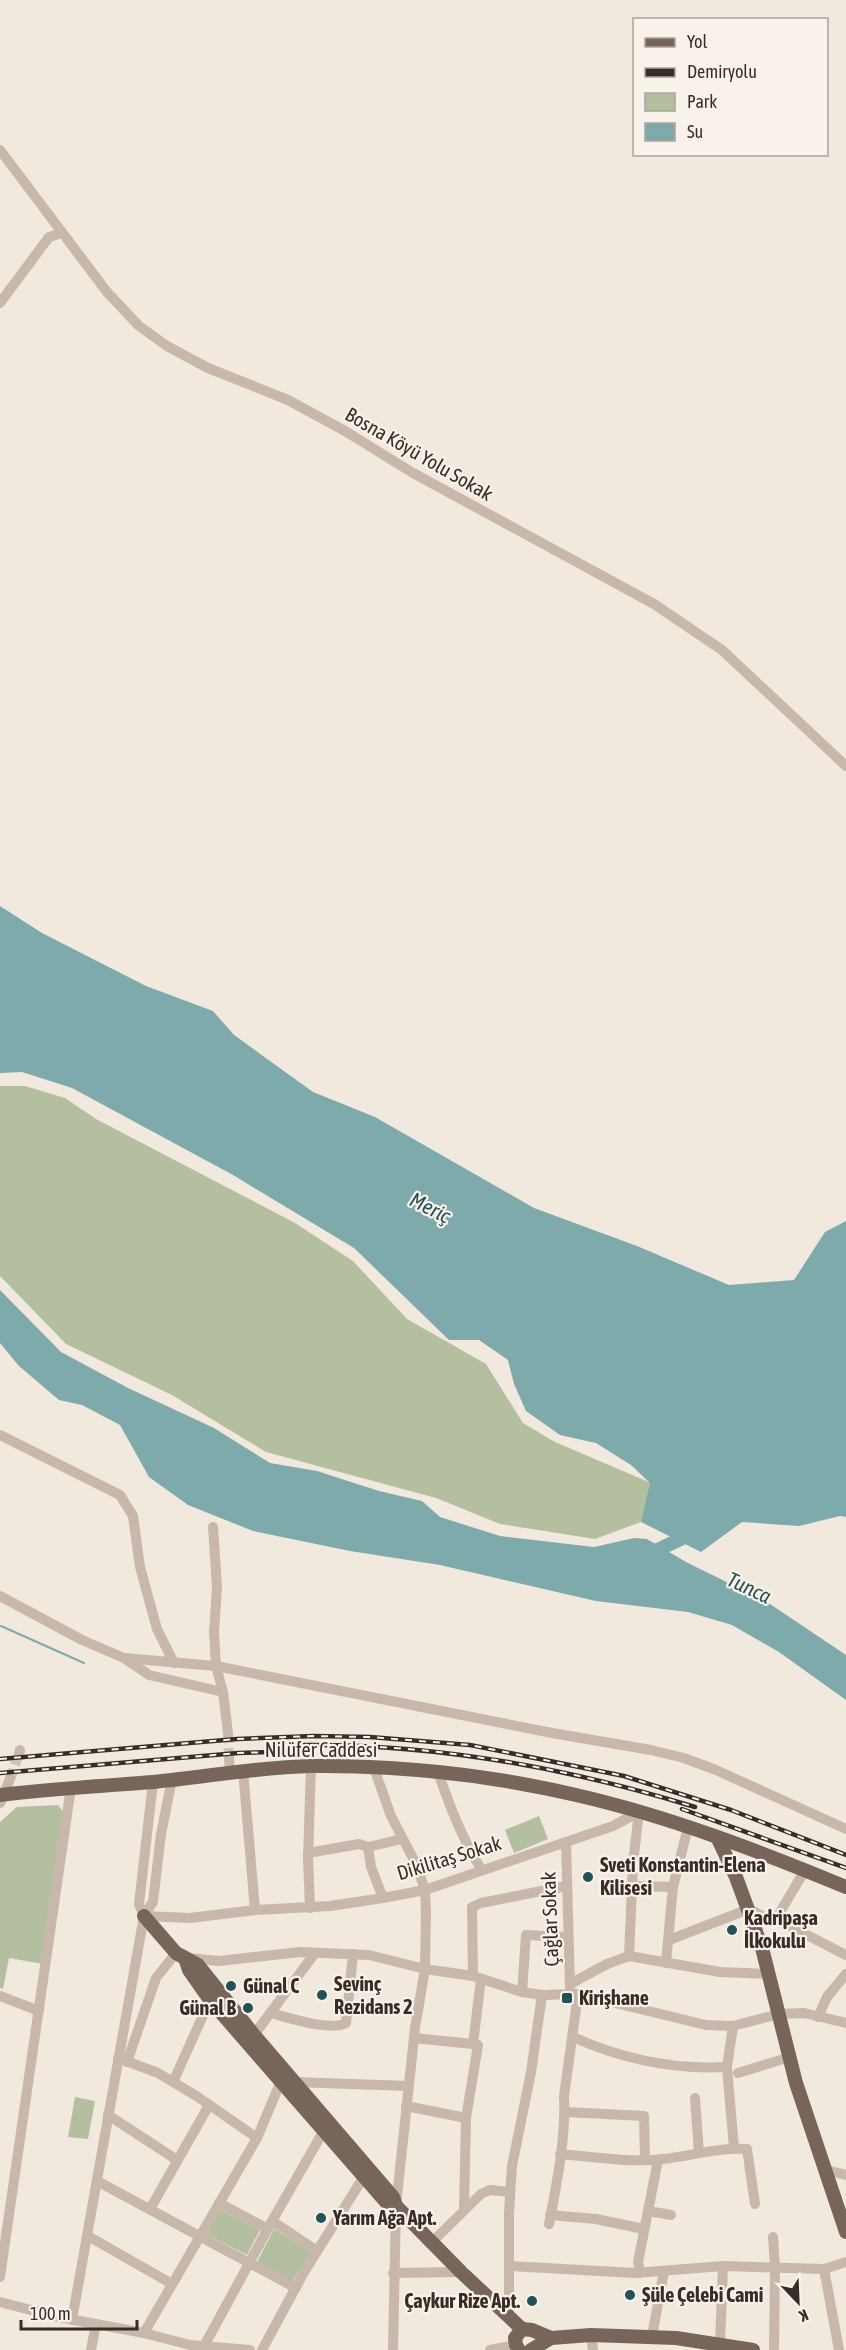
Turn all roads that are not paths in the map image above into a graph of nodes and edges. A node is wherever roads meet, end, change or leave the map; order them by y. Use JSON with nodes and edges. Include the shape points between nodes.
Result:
{"nodes":[{"id":1,"x":0,"y":150,"type":"edge"},
{"id":2,"x":62,"y":233,"type":"junction"},
{"id":3,"x":0,"y":303,"type":"edge"},
{"id":4,"x":846,"y":766,"type":"edge"},
{"id":5,"x":0,"y":1435,"type":"edge"},
{"id":6,"x":213,"y":1527,"type":"dead end"},
{"id":7,"x":2,"y":1602,"type":"edge"},
{"id":8,"x":124,"y":1658,"type":"junction"},
{"id":9,"x":174,"y":1663,"type":"junction"},
{"id":10,"x":216,"y":1666,"type":"junction"},
{"id":11,"x":223,"y":1692,"type":"junction"},
{"id":12,"x":228,"y":1733,"type":"tunnel mouth"},
{"id":13,"x":311,"y":1766,"type":"junction"},
{"id":14,"x":234,"y":1767,"type":"junction"},
{"id":15,"x":374,"y":1768,"type":"junction"},
{"id":16,"x":438,"y":1772,"type":"junction"},
{"id":17,"x":10,"y":1779,"type":"tunnel mouth"},
{"id":18,"x":172,"y":1779,"type":"junction"},
{"id":19,"x":153,"y":1782,"type":"junction"},
{"id":20,"x":71,"y":1787,"type":"junction"},
{"id":21,"x":2,"y":1797,"type":"edge"},
{"id":22,"x":639,"y":1812,"type":"junction"},
{"id":23,"x":688,"y":1827,"type":"junction"},
{"id":24,"x":846,"y":1829,"type":"edge"},
{"id":25,"x":402,"y":1839,"type":"junction"},
{"id":26,"x":718,"y":1839,"type":"junction"},
{"id":27,"x":566,"y":1842,"type":"junction"},
{"id":28,"x":368,"y":1847,"type":"junction"},
{"id":29,"x":308,"y":1853,"type":"junction"},
{"id":30,"x":482,"y":1869,"type":"junction"},
{"id":31,"x":804,"y":1870,"type":"junction"},
{"id":32,"x":567,"y":1886,"type":"junction"},
{"id":33,"x":632,"y":1886,"type":"junction"},
{"id":34,"x":673,"y":1887,"type":"junction"},
{"id":35,"x":846,"y":1887,"type":"edge"},
{"id":36,"x":425,"y":1890,"type":"junction"},
{"id":37,"x":383,"y":1898,"type":"junction"},
{"id":38,"x":310,"y":1908,"type":"junction"},
{"id":39,"x":748,"y":1909,"type":"junction"},
{"id":40,"x":255,"y":1910,"type":"junction"},
{"id":41,"x":144,"y":1916,"type":"junction"},
{"id":42,"x":776,"y":1919,"type":"junction"},
{"id":43,"x":568,"y":1936,"type":"junction"},
{"id":44,"x":669,"y":1940,"type":"junction"},
{"id":45,"x":315,"y":1953,"type":"junction"},
{"id":46,"x":353,"y":1954,"type":"junction"},
{"id":47,"x":180,"y":1955,"type":"junction"},
{"id":48,"x":846,"y":1955,"type":"edge"},
{"id":49,"x":629,"y":1956,"type":"junction"},
{"id":50,"x":666,"y":1964,"type":"junction"},
{"id":51,"x":425,"y":1969,"type":"junction"},
{"id":52,"x":770,"y":1974,"type":"junction"},
{"id":53,"x":846,"y":1974,"type":"edge"},
{"id":54,"x":477,"y":1978,"type":"junction"},
{"id":55,"x":573,"y":1991,"type":"junction"},
{"id":56,"x":522,"y":1992,"type":"junction"},
{"id":57,"x":542,"y":1995,"type":"junction"},
{"id":58,"x":0,"y":1996,"type":"edge"},
{"id":59,"x":210,"y":2000,"type":"junction"},
{"id":60,"x":39,"y":2011,"type":"junction"},
{"id":61,"x":270,"y":2013,"type":"junction"},
{"id":62,"x":779,"y":2014,"type":"junction"},
{"id":63,"x":818,"y":2017,"type":"junction"},
{"id":64,"x":846,"y":2023,"type":"edge"},
{"id":65,"x":733,"y":2026,"type":"junction"},
{"id":66,"x":254,"y":2035,"type":"junction"},
{"id":67,"x":573,"y":2037,"type":"junction"},
{"id":68,"x":414,"y":2038,"type":"junction"},
{"id":69,"x":473,"y":2044,"type":"junction"},
{"id":70,"x":790,"y":2057,"type":"junction"},
{"id":71,"x":123,"y":2060,"type":"junction"},
{"id":72,"x":727,"y":2067,"type":"junction"},
{"id":73,"x":738,"y":2073,"type":"dead end"},
{"id":74,"x":288,"y":2081,"type":"junction"},
{"id":75,"x":173,"y":2082,"type":"junction"},
{"id":76,"x":408,"y":2086,"type":"junction"},
{"id":77,"x":695,"y":2098,"type":"dead end"},
{"id":78,"x":209,"y":2105,"type":"junction"},
{"id":79,"x":406,"y":2106,"type":"junction"},
{"id":80,"x":565,"y":2112,"type":"junction"},
{"id":81,"x":108,"y":2115,"type":"junction"},
{"id":82,"x":466,"y":2118,"type":"junction"},
{"id":83,"x":323,"y":2132,"type":"junction"},
{"id":84,"x":257,"y":2138,"type":"junction"},
{"id":85,"x":734,"y":2148,"type":"junction"},
{"id":86,"x":699,"y":2153,"type":"junction"},
{"id":87,"x":561,"y":2154,"type":"junction"},
{"id":88,"x":177,"y":2160,"type":"junction"},
{"id":89,"x":645,"y":2160,"type":"junction"},
{"id":90,"x":658,"y":2160,"type":"junction"},
{"id":91,"x":826,"y":2170,"type":"junction"},
{"id":92,"x":846,"y":2175,"type":"edge"},
{"id":93,"x":363,"y":2178,"type":"junction"},
{"id":94,"x":97,"y":2181,"type":"junction"},
{"id":95,"x":510,"y":2193,"type":"junction"},
{"id":96,"x":219,"y":2203,"type":"junction"},
{"id":97,"x":755,"y":2204,"type":"dead end"},
{"id":98,"x":396,"y":2206,"type":"junction"},
{"id":99,"x":150,"y":2209,"type":"junction"},
{"id":100,"x":464,"y":2209,"type":"junction"},
{"id":101,"x":648,"y":2211,"type":"junction"},
{"id":102,"x":671,"y":2215,"type":"dead end"},
{"id":103,"x":270,"y":2225,"type":"junction"},
{"id":104,"x":644,"y":2229,"type":"junction"},
{"id":105,"x":846,"y":2232,"type":"edge"},
{"id":106,"x":88,"y":2236,"type":"junction"},
{"id":107,"x":200,"y":2236,"type":"junction"},
{"id":108,"x":773,"y":2237,"type":"dead end"},
{"id":109,"x":432,"y":2242,"type":"junction"},
{"id":110,"x":317,"y":2251,"type":"junction"},
{"id":111,"x":249,"y":2262,"type":"junction"},
{"id":112,"x":846,"y":2262,"type":"edge"},
{"id":113,"x":510,"y":2265,"type":"junction"},
{"id":114,"x":723,"y":2266,"type":"junction"},
{"id":115,"x":775,"y":2266,"type":"junction"},
{"id":116,"x":824,"y":2268,"type":"junction"},
{"id":117,"x":664,"y":2271,"type":"junction"},
{"id":118,"x":461,"y":2272,"type":"junction"},
{"id":119,"x":393,"y":2273,"type":"junction"},
{"id":120,"x":640,"y":2273,"type":"junction"},
{"id":121,"x":0,"y":2277,"type":"edge"},
{"id":122,"x":172,"y":2284,"type":"junction"},
{"id":123,"x":296,"y":2288,"type":"junction"},
{"id":124,"x":0,"y":2302,"type":"edge"},
{"id":125,"x":509,"y":2315,"type":"junction"},
{"id":126,"x":72,"y":2320,"type":"junction"},
{"id":127,"x":96,"y":2325,"type":"junction"},
{"id":128,"x":527,"y":2330,"type":"junction"},
{"id":129,"x":144,"y":2333,"type":"junction"},
{"id":130,"x":591,"y":2335,"type":"junction"},
{"id":131,"x":652,"y":2336,"type":"junction"},
{"id":132,"x":551,"y":2338,"type":"junction"},
{"id":133,"x":720,"y":2345,"type":"junction"},
{"id":134,"x":202,"y":2348,"type":"edge"},
{"id":135,"x":525,"y":2348,"type":"edge"},
{"id":136,"x":91,"y":2350,"type":"edge"},
{"id":137,"x":250,"y":2350,"type":"edge"},
{"id":138,"x":262,"y":2350,"type":"edge"},
{"id":139,"x":393,"y":2350,"type":"edge"},
{"id":140,"x":490,"y":2350,"type":"edge"},
{"id":141,"x":593,"y":2350,"type":"edge"},
{"id":142,"x":753,"y":2350,"type":"edge"},
{"id":143,"x":774,"y":2350,"type":"edge"},
{"id":144,"x":839,"y":2350,"type":"edge"}],
"edges":[{"from":1,"to":2,"type":"street","name":"Bosna Köyü Yolu Sokak"},
{"from":2,"to":3,"type":"street","via":[[49,237]]},
{"from":2,"to":4,"type":"street","name":"Bosna Köyü Yolu Sokak","via":[[107,292],[140,326],[167,346],[208,368],[288,400],[654,604],[722,650]]},
{"from":5,"to":9,"type":"street","via":[[120,1495],[133,1516],[140,1567],[157,1629]]},
{"from":6,"to":10,"type":"street"},
{"from":7,"to":8,"type":"street"},
{"from":8,"to":9,"type":"street"},
{"from":8,"to":11,"type":"street","via":[[149,1675]]},
{"from":9,"to":10,"type":"street"},
{"from":10,"to":11,"type":"street"},
{"from":10,"to":24,"type":"street","via":[[684,1758]]},
{"from":11,"to":12,"type":"street"},
{"from":13,"to":14,"type":"main road","name":"Nilüfer Caddesi"},
{"from":13,"to":15,"type":"main road","name":"Nilüfer Caddesi"},
{"from":13,"to":29,"type":"street"},
{"from":14,"to":18,"type":"main road","name":"Nilüfer Caddesi"},
{"from":14,"to":40,"type":"street"},
{"from":15,"to":16,"type":"main road","name":"Nilüfer Caddesi"},
{"from":15,"to":25,"type":"street"},
{"from":16,"to":22,"type":"main road","name":"Nilüfer Caddesi","via":[[577,1795]]},
{"from":16,"to":30,"type":"street","via":[[463,1839]]},
{"from":17,"to":21,"type":"street"},
{"from":18,"to":19,"type":"main road","name":"Nilüfer Caddesi"},
{"from":18,"to":41,"type":"street","via":[[153,1902]]},
{"from":19,"to":20,"type":"main road","name":"Nilüfer Caddesi"},
{"from":19,"to":41,"type":"street","via":[[139,1904]]},
{"from":20,"to":21,"type":"main road","name":"Nilüfer Caddesi"},
{"from":20,"to":60,"type":"street"},
{"from":22,"to":23,"type":"main road"},
{"from":22,"to":27,"type":"street","name":"Dikilitaş Sokak","via":[[613,1826]]},
{"from":22,"to":33,"type":"street"},
{"from":23,"to":26,"type":"main road"},
{"from":23,"to":34,"type":"street"},
{"from":25,"to":28,"type":"street"},
{"from":25,"to":36,"type":"street"},
{"from":26,"to":31,"type":"main road"},
{"from":26,"to":39,"type":"main road"},
{"from":27,"to":30,"type":"street","name":"Dikilitaş Sokak"},
{"from":27,"to":32,"type":"street","name":"Çağlar Sokak"},
{"from":28,"to":29,"type":"street","via":[[359,1844]]},
{"from":28,"to":37,"type":"street"},
{"from":29,"to":38,"type":"street"},
{"from":30,"to":36,"type":"street","name":"Dikilitaş Sokak"},
{"from":31,"to":35,"type":"main road"},
{"from":31,"to":42,"type":"street"},
{"from":32,"to":43,"type":"street","name":"Çağlar Sokak"},
{"from":32,"to":54,"type":"street","via":[[472,1907]]},
{"from":33,"to":34,"type":"street"},
{"from":33,"to":49,"type":"street"},
{"from":34,"to":44,"type":"street"},
{"from":36,"to":37,"type":"street","name":"Dikilitaş Sokak"},
{"from":36,"to":51,"type":"street"},
{"from":37,"to":38,"type":"street","name":"Dikilitaş Sokak"},
{"from":38,"to":40,"type":"street","name":"Dikilitaş Sokak"},
{"from":39,"to":42,"type":"street"},
{"from":39,"to":44,"type":"street"},
{"from":39,"to":52,"type":"main road"},
{"from":40,"to":41,"type":"street","name":"Dikilitaş Sokak","via":[[190,1918]]},
{"from":41,"to":47,"type":"main road"},
{"from":41,"to":71,"type":"street"},
{"from":42,"to":48,"type":"street"},
{"from":43,"to":55,"type":"street","name":"Çağlar Sokak"},
{"from":43,"to":56,"type":"street","via":[[526,1935]]},
{"from":44,"to":50,"type":"street"},
{"from":45,"to":46,"type":"street"},
{"from":45,"to":47,"type":"street","via":[[219,1961]]},
{"from":45,"to":61,"type":"street"},
{"from":46,"to":51,"type":"street"},
{"from":46,"to":61,"type":"street","via":[[346,2023],[326,2025]]},
{"from":47,"to":59,"type":"main road"},
{"from":47,"to":66,"type":"main road","via":[[198,1965]]},
{"from":47,"to":71,"type":"street","via":[[156,1978]]},
{"from":49,"to":50,"type":"street"},
{"from":49,"to":55,"type":"street","via":[[607,1964]]},
{"from":50,"to":52,"type":"street"},
{"from":51,"to":54,"type":"street"},
{"from":51,"to":68,"type":"street"},
{"from":52,"to":62,"type":"main road"},
{"from":53,"to":63,"type":"street","via":[[827,1997]]},
{"from":54,"to":56,"type":"street"},
{"from":54,"to":69,"type":"street"},
{"from":55,"to":57,"type":"street"},
{"from":55,"to":65,"type":"street","via":[[706,2025]]},
{"from":55,"to":67,"type":"street","name":"Çağlar Sokak"},
{"from":56,"to":57,"type":"street"},
{"from":57,"to":95,"type":"street"},
{"from":58,"to":60,"type":"street"},
{"from":59,"to":74,"type":"main road"},
{"from":59,"to":75,"type":"street"},
{"from":60,"to":121,"type":"street"},
{"from":61,"to":66,"type":"street"},
{"from":62,"to":63,"type":"street"},
{"from":62,"to":65,"type":"street"},
{"from":62,"to":70,"type":"main road"},
{"from":63,"to":64,"type":"street"},
{"from":65,"to":72,"type":"street"},
{"from":66,"to":74,"type":"main road"},
{"from":67,"to":72,"type":"street","via":[[621,2056],[695,2069]]},
{"from":67,"to":80,"type":"street","name":"Çağlar Sokak"},
{"from":68,"to":69,"type":"street"},
{"from":68,"to":76,"type":"street"},
{"from":69,"to":82,"type":"street","via":[[478,2046]]},
{"from":70,"to":73,"type":"street"},
{"from":70,"to":91,"type":"main road"},
{"from":71,"to":75,"type":"street"},
{"from":71,"to":81,"type":"street"},
{"from":72,"to":85,"type":"street"},
{"from":74,"to":76,"type":"street"},
{"from":74,"to":83,"type":"main road"},
{"from":74,"to":84,"type":"street"},
{"from":74,"to":98,"type":"main road"},
{"from":75,"to":78,"type":"street"},
{"from":76,"to":79,"type":"street"},
{"from":77,"to":86,"type":"street"},
{"from":78,"to":84,"type":"street"},
{"from":78,"to":88,"type":"street"},
{"from":79,"to":82,"type":"street"},
{"from":79,"to":98,"type":"street"},
{"from":80,"to":87,"type":"street","name":"Çağlar Sokak"},
{"from":80,"to":89,"type":"street","via":[[644,2116]]},
{"from":81,"to":88,"type":"street"},
{"from":81,"to":94,"type":"street"},
{"from":82,"to":100,"type":"street"},
{"from":83,"to":93,"type":"main road"},
{"from":83,"to":103,"type":"street"},
{"from":84,"to":96,"type":"street"},
{"from":85,"to":86,"type":"street"},
{"from":85,"to":97,"type":"street","via":[[747,2149]]},
{"from":86,"to":90,"type":"street"},
{"from":87,"to":89,"type":"street"},
{"from":87,"to":104,"type":"street","name":"Çağlar Sokak","via":[[550,2220],[596,2219]]},
{"from":88,"to":99,"type":"street"},
{"from":89,"to":90,"type":"street"},
{"from":90,"to":101,"type":"street"},
{"from":91,"to":92,"type":"street"},
{"from":91,"to":105,"type":"main road"},
{"from":93,"to":98,"type":"main road","via":[[389,2205]]},
{"from":93,"to":110,"type":"street"},
{"from":94,"to":99,"type":"street"},
{"from":94,"to":106,"type":"street"},
{"from":95,"to":100,"type":"street","via":[[490,2190]]},
{"from":95,"to":113,"type":"street"},
{"from":96,"to":103,"type":"street"},
{"from":96,"to":107,"type":"street"},
{"from":98,"to":109,"type":"main road"},
{"from":98,"to":119,"type":"street"},
{"from":99,"to":107,"type":"street"},
{"from":100,"to":109,"type":"street"},
{"from":101,"to":102,"type":"street"},
{"from":101,"to":104,"type":"street"},
{"from":103,"to":110,"type":"street"},
{"from":103,"to":111,"type":"street"},
{"from":104,"to":120,"type":"street"},
{"from":106,"to":122,"type":"street"},
{"from":106,"to":126,"type":"street"},
{"from":107,"to":111,"type":"street"},
{"from":107,"to":122,"type":"street"},
{"from":108,"to":115,"type":"street"},
{"from":109,"to":118,"type":"main road"},
{"from":110,"to":123,"type":"street"},
{"from":111,"to":123,"type":"street"},
{"from":111,"to":134,"type":"street"},
{"from":112,"to":116,"type":"street"},
{"from":113,"to":120,"type":"street"},
{"from":113,"to":125,"type":"street"},
{"from":114,"to":115,"type":"street"},
{"from":114,"to":117,"type":"street"},
{"from":114,"to":133,"type":"street"},
{"from":115,"to":116,"type":"street"},
{"from":115,"to":143,"type":"street"},
{"from":116,"to":144,"type":"street"},
{"from":117,"to":120,"type":"street"},
{"from":117,"to":131,"type":"street"},
{"from":118,"to":119,"type":"street"},
{"from":118,"to":125,"type":"main road"},
{"from":119,"to":139,"type":"street"},
{"from":122,"to":129,"type":"street"},
{"from":123,"to":138,"type":"street"},
{"from":124,"to":126,"type":"street"},
{"from":125,"to":128,"type":"main road"},
{"from":126,"to":127,"type":"street"},
{"from":127,"to":129,"type":"street"},
{"from":127,"to":136,"type":"street"},
{"from":128,"to":132,"type":"main road"},
{"from":128,"to":135,"type":"main road","via":[[535,2338]]},
{"from":128,"to":135,"type":"main road","via":[[516,2334]]},
{"from":129,"to":134,"type":"street"},
{"from":130,"to":131,"type":"main road"},
{"from":130,"to":132,"type":"main road"},
{"from":130,"to":141,"type":"street"},
{"from":131,"to":133,"type":"main road"},
{"from":132,"to":135,"type":"main road"},
{"from":133,"to":142,"type":"main road"},
{"from":134,"to":137,"type":"street"},
{"from":135,"to":140,"type":"street"}]}
